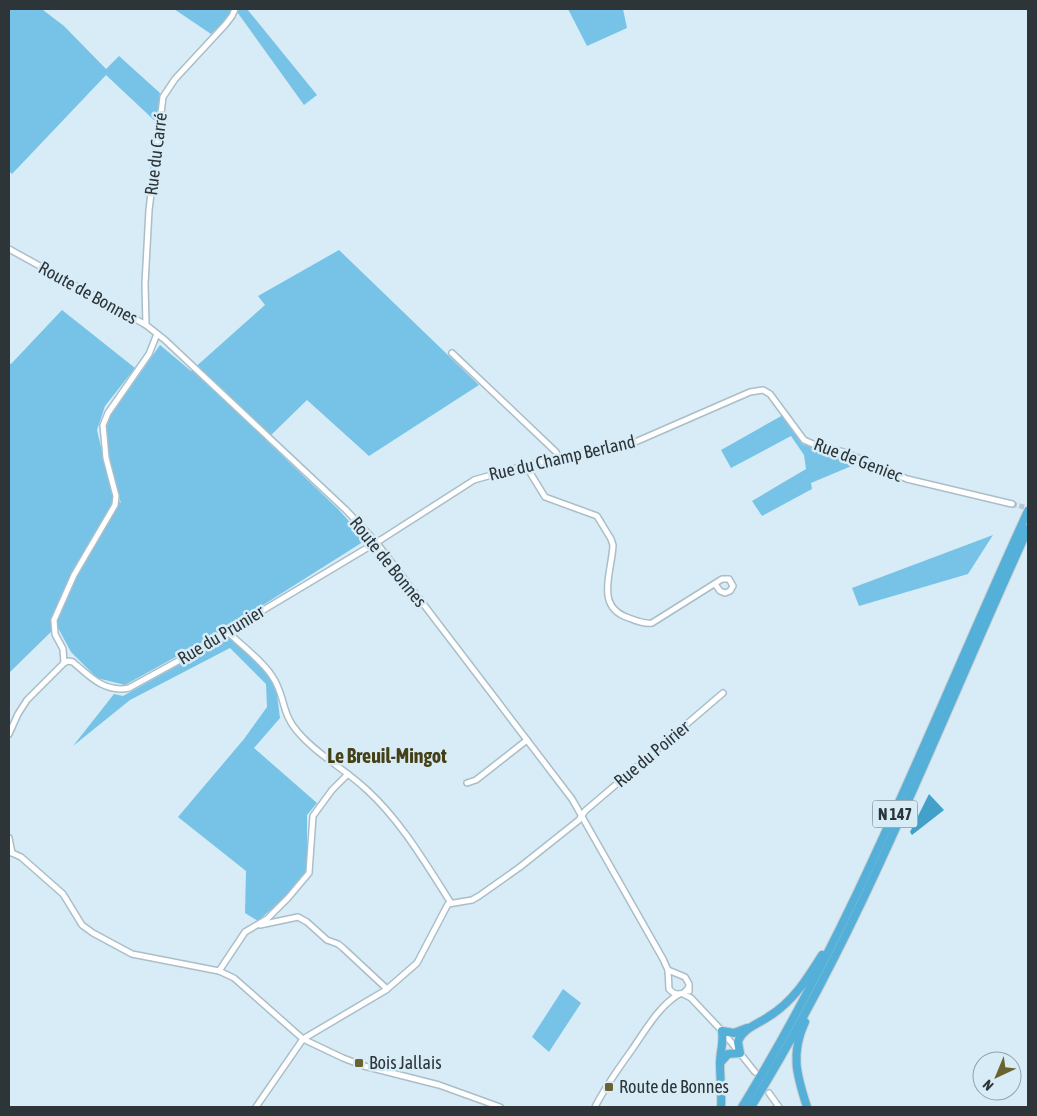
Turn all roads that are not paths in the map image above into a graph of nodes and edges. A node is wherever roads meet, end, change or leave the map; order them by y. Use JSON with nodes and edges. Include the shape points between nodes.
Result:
{"nodes":[{"id":1,"x":235,"y":9,"type":"edge"},
{"id":2,"x":9,"y":249,"type":"edge"},
{"id":3,"x":146,"y":325,"type":"junction"},
{"id":4,"x":157,"y":334,"type":"junction"},
{"id":5,"x":452,"y":353,"type":"dead end"},
{"id":6,"x":701,"y":413,"type":"joint"},
{"id":7,"x":559,"y":458,"type":"junction"},
{"id":8,"x":526,"y":466,"type":"junction"},
{"id":9,"x":1012,"y":504,"type":"tunnel mouth"},
{"id":10,"x":1028,"y":511,"type":"edge"},
{"id":11,"x":1028,"y":529,"type":"edge"},
{"id":12,"x":376,"y":542,"type":"junction"},
{"id":13,"x":714,"y":584,"type":"dead end"},
{"id":14,"x":229,"y":633,"type":"junction"},
{"id":15,"x":64,"y":663,"type":"junction"},
{"id":16,"x":723,"y":693,"type":"dead end"},
{"id":17,"x":9,"y":734,"type":"edge"},
{"id":18,"x":527,"y":740,"type":"junction"},
{"id":19,"x":348,"y":774,"type":"junction"},
{"id":20,"x":467,"y":783,"type":"dead end"},
{"id":21,"x":582,"y":816,"type":"junction"},
{"id":22,"x":9,"y":838,"type":"edge"},
{"id":23,"x":11,"y":854,"type":"edge"},
{"id":24,"x":451,"y":903,"type":"junction"},
{"id":25,"x":256,"y":925,"type":"junction"},
{"id":26,"x":836,"y":938,"type":"junction"},
{"id":27,"x":668,"y":970,"type":"junction"},
{"id":28,"x":219,"y":971,"type":"junction"},
{"id":29,"x":678,"y":974,"type":"junction"},
{"id":30,"x":669,"y":981,"type":"junction"},
{"id":31,"x":821,"y":985,"type":"junction"},
{"id":32,"x":688,"y":988,"type":"junction"},
{"id":33,"x":387,"y":989,"type":"junction"},
{"id":34,"x":672,"y":992,"type":"junction"},
{"id":35,"x":681,"y":994,"type":"junction"},
{"id":36,"x":691,"y":998,"type":"junction"},
{"id":37,"x":669,"y":1000,"type":"junction"},
{"id":38,"x":756,"y":1024,"type":"junction"},
{"id":39,"x":722,"y":1032,"type":"junction"},
{"id":40,"x":303,"y":1039,"type":"junction"},
{"id":41,"x":740,"y":1053,"type":"junction"},
{"id":42,"x":720,"y":1063,"type":"junction"},
{"id":43,"x":755,"y":1072,"type":"dead end"},
{"id":44,"x":769,"y":1093,"type":"dead end"},
{"id":45,"x":256,"y":1107,"type":"edge"},
{"id":46,"x":500,"y":1107,"type":"edge"},
{"id":47,"x":595,"y":1107,"type":"edge"},
{"id":48,"x":721,"y":1107,"type":"edge"},
{"id":49,"x":742,"y":1107,"type":"edge"},
{"id":50,"x":751,"y":1107,"type":"edge"},
{"id":51,"x":779,"y":1107,"type":"edge"},
{"id":52,"x":807,"y":1107,"type":"edge"}],
"edges":[{"from":1,"to":3,"type":"street","name":"Rue du Carré","via":[[163,97],[149,210]]},
{"from":2,"to":3,"type":"street","name":"Route de Bonnes"},
{"from":3,"to":4,"type":"street","name":"Route de Bonnes"},
{"from":4,"to":12,"type":"street","name":"Route de Bonnes"},
{"from":4,"to":15,"type":"street","via":[[149,354],[108,413],[103,426],[115,505],[74,575],[54,620]]},
{"from":5,"to":7,"type":"street"},
{"from":6,"to":7,"type":"street","name":"Rue du Champ Berland","via":[[632,443]]},
{"from":6,"to":9,"type":"street","name":"Rue de Geniec","via":[[750,392],[763,390],[778,402],[804,440],[844,452],[907,479]]},
{"from":7,"to":8,"type":"street","name":"Rue du Champ Berland"},
{"from":8,"to":12,"type":"street","name":"Rue du Champ Berland","via":[[470,482]]},
{"from":8,"to":13,"type":"street","via":[[545,497],[591,512],[599,520],[613,545],[607,595],[621,616],[645,624],[652,623]]},
{"from":10,"to":26,"type":"highway","number":"N 147","via":[[888,829]]},
{"from":11,"to":31,"type":"highway","number":"N 147","via":[[895,832]]},
{"from":12,"to":14,"type":"street","name":"Rue du Prunier"},
{"from":12,"to":18,"type":"street","name":"Route de Bonnes"},
{"from":14,"to":15,"type":"street","name":"Rue du Prunier","via":[[129,688],[119,690],[101,685],[73,662]]},
{"from":14,"to":19,"type":"street","via":[[272,676],[278,686],[285,715],[298,733]]},
{"from":15,"to":17,"type":"street","via":[[27,700]]},
{"from":16,"to":21,"type":"street","name":"Rue du Poirier"},
{"from":18,"to":20,"type":"street","via":[[476,780]]},
{"from":18,"to":21,"type":"street","name":"Route de Bonnes"},
{"from":19,"to":24,"type":"street","via":[[372,794],[393,819]]},
{"from":19,"to":25,"type":"street","via":[[313,816],[309,873],[288,898]]},
{"from":21,"to":24,"type":"street","name":"Rue du Poirier","via":[[480,896]]},
{"from":21,"to":27,"type":"street","name":"Route de Bonnes"},
{"from":22,"to":23,"type":"street"},
{"from":23,"to":28,"type":"street","via":[[21,857],[63,894],[82,925],[93,934],[132,954]]},
{"from":24,"to":33,"type":"street","via":[[446,906],[419,960]]},
{"from":25,"to":28,"type":"street","via":[[245,932]]},
{"from":25,"to":33,"type":"street","via":[[298,917],[326,940],[344,948]]},
{"from":26,"to":38,"type":"highway","via":[[830,942],[792,999]]},
{"from":26,"to":49,"type":"highway","number":"N 147"},
{"from":27,"to":29,"type":"street"},
{"from":27,"to":30,"type":"street","name":"Route de Bonnes"},
{"from":28,"to":40,"type":"street","via":[[234,978]]},
{"from":29,"to":30,"type":"street"},
{"from":29,"to":32,"type":"street","via":[[685,977]]},
{"from":30,"to":34,"type":"street"},
{"from":31,"to":50,"type":"highway","number":"N 147"},
{"from":31,"to":52,"type":"highway","via":[[821,992],[796,1048],[796,1072]]},
{"from":32,"to":35,"type":"street"},
{"from":32,"to":36,"type":"street"},
{"from":33,"to":40,"type":"street"},
{"from":34,"to":35,"type":"street"},
{"from":34,"to":37,"type":"street"},
{"from":35,"to":36,"type":"street"},
{"from":35,"to":37,"type":"street"},
{"from":36,"to":39,"type":"street"},
{"from":37,"to":47,"type":"street","via":[[649,1024]]},
{"from":38,"to":39,"type":"highway","via":[[734,1033]]},
{"from":38,"to":41,"type":"highway","via":[[740,1038]]},
{"from":39,"to":41,"type":"street"},
{"from":39,"to":42,"type":"highway"},
{"from":40,"to":45,"type":"street"},
{"from":40,"to":46,"type":"street","via":[[364,1066],[439,1085]]},
{"from":41,"to":42,"type":"highway","via":[[732,1052]]},
{"from":41,"to":43,"type":"street"},
{"from":42,"to":48,"type":"highway"},
{"from":44,"to":51,"type":"street"}]}
